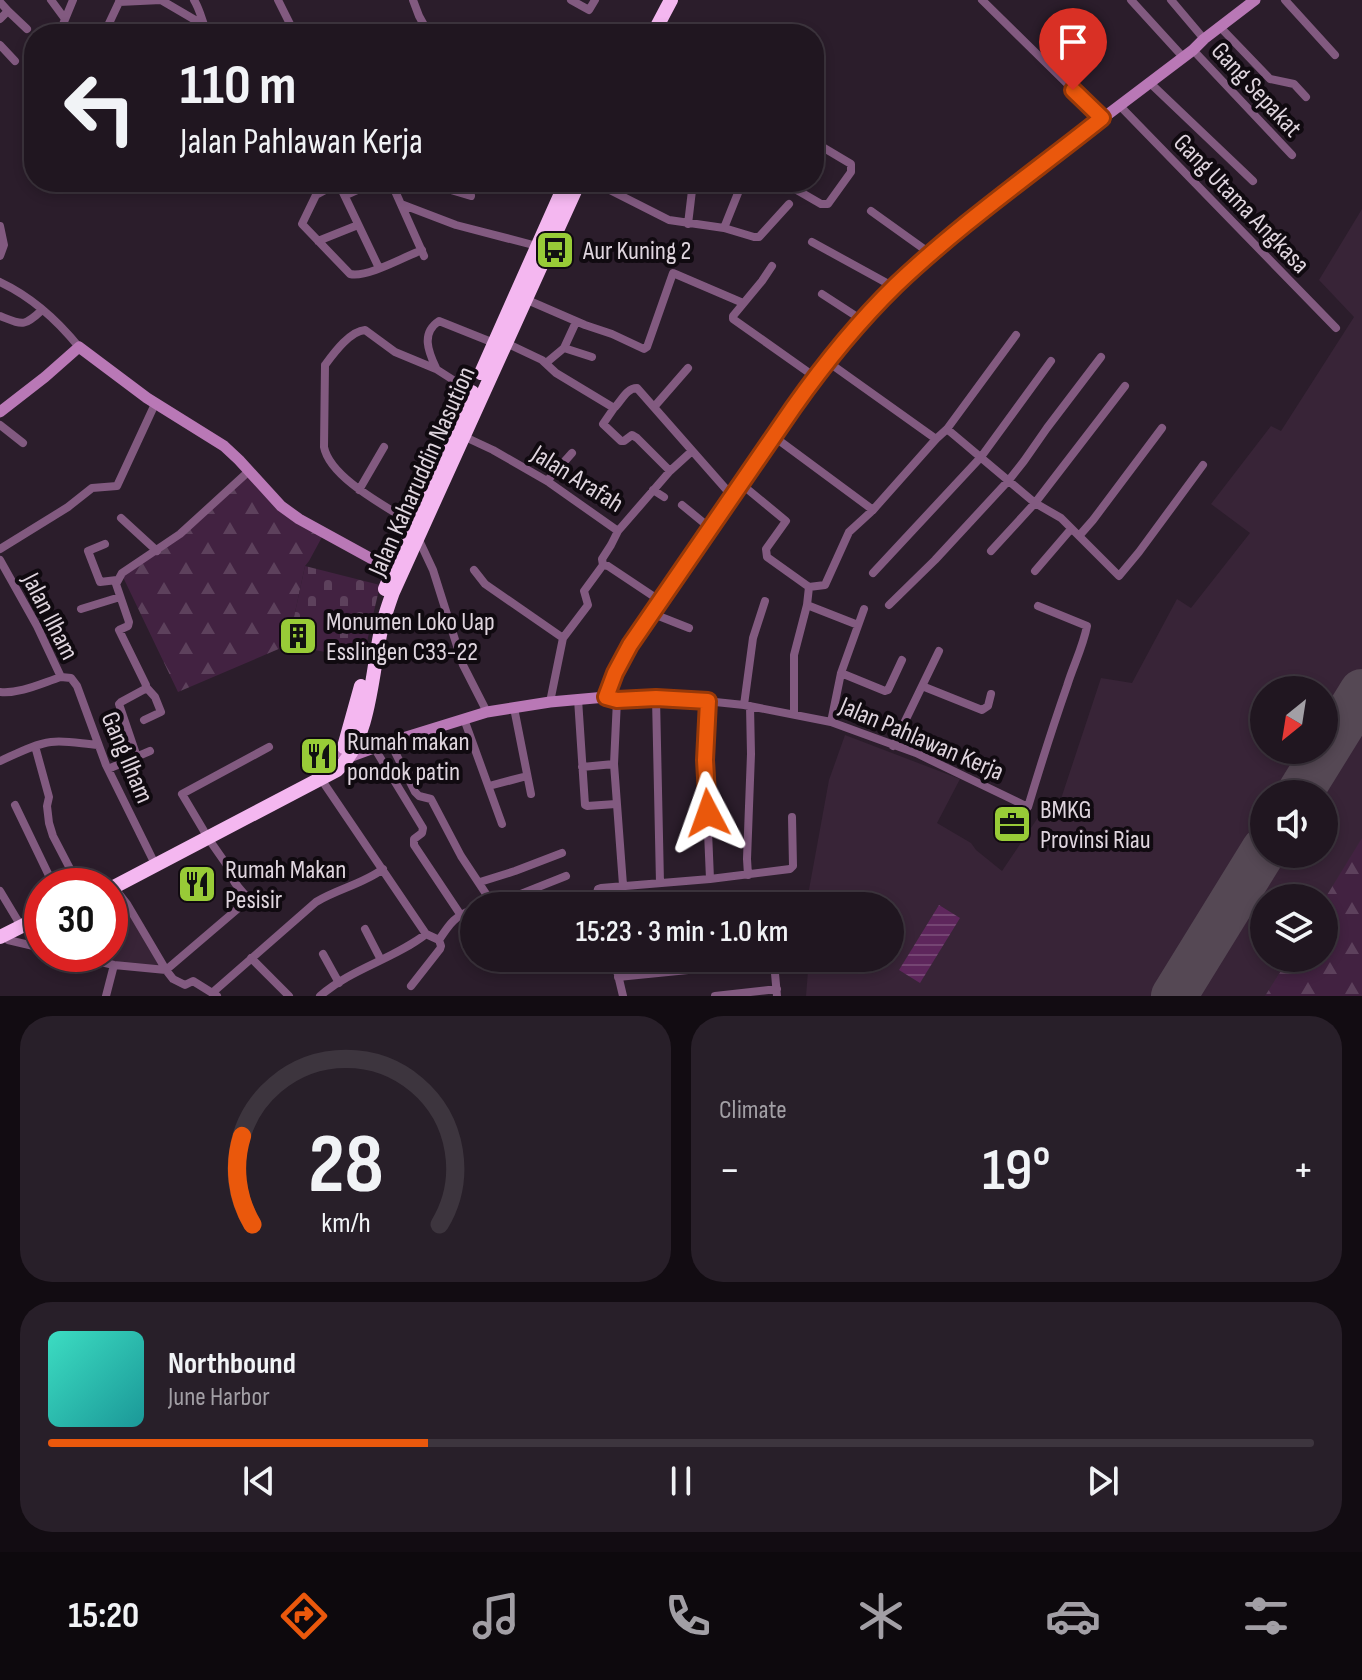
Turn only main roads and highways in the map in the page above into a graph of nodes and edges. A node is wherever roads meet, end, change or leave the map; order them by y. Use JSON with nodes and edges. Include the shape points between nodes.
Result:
{"nodes":[{"id":1,"x":661,"y":0,"type":"edge"},
{"id":2,"x":671,"y":0,"type":"edge"},
{"id":3,"x":648,"y":24,"type":"edge"},
{"id":4,"x":658,"y":24,"type":"edge"},
{"id":5,"x":561,"y":192,"type":"edge"},
{"id":6,"x":574,"y":192,"type":"edge"},
{"id":7,"x":500,"y":343,"type":"junction"},
{"id":8,"x":430,"y":496,"type":"junction"},
{"id":9,"x":414,"y":530,"type":"junction"},
{"id":10,"x":345,"y":755,"type":"junction"},
{"id":11,"x":206,"y":835,"type":"junction"},
{"id":12,"x":128,"y":875,"type":"edge"},
{"id":13,"x":128,"y":876,"type":"edge"},
{"id":14,"x":24,"y":925,"type":"edge"},
{"id":15,"x":24,"y":931,"type":"edge"},
{"id":16,"x":3,"y":939,"type":"edge"}],
"edges":[{"from":1,"to":3,"type":"highway"},
{"from":2,"to":4,"type":"highway"},
{"from":5,"to":7,"type":"highway","name":"Jalan Kaharuddin Nasution"},
{"from":6,"to":7,"type":"highway","name":"Jalan Kaharuddin Nasution"},
{"from":7,"to":8,"type":"highway","name":"Jalan Kaharuddin Nasution","via":[[463,436]]},
{"from":7,"to":8,"type":"highway","name":"Jalan Kaharuddin Nasution","via":[[472,392]]},
{"from":8,"to":9,"type":"highway","name":"Jalan Kaharuddin Nasution"},
{"from":9,"to":10,"type":"highway","name":"Jalan Kaharuddin Nasution","via":[[381,630],[364,719]]},
{"from":9,"to":10,"type":"highway","name":"Jalan Kaharuddin Nasution","via":[[377,613]]},
{"from":10,"to":11,"type":"highway"},
{"from":10,"to":11,"type":"highway","via":[[337,770]]},
{"from":11,"to":12,"type":"highway"},
{"from":11,"to":13,"type":"highway"},
{"from":14,"to":16,"type":"highway"},
{"from":15,"to":16,"type":"highway"}]}
